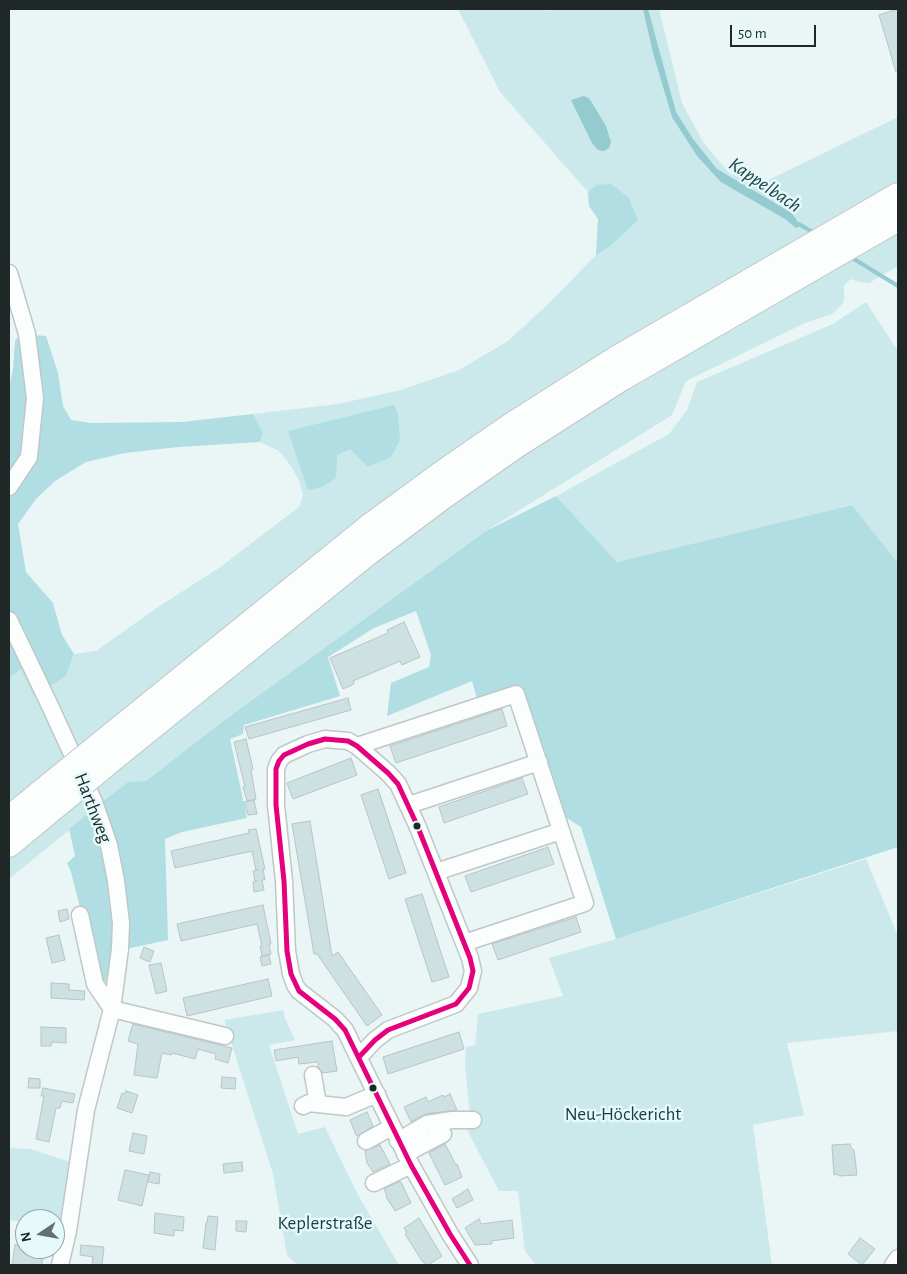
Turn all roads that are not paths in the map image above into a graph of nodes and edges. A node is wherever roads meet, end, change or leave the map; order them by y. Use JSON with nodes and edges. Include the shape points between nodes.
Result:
{"nodes":[{"id":1,"x":898,"y":195,"type":"edge"},
{"id":2,"x":898,"y":220,"type":"edge"},
{"id":3,"x":9,"y":273,"type":"edge"},
{"id":4,"x":783,"y":274,"type":"junction"},
{"id":5,"x":9,"y":487,"type":"edge"},
{"id":6,"x":9,"y":620,"type":"edge"},
{"id":7,"x":357,"y":746,"type":"junction"},
{"id":8,"x":539,"y":762,"type":"junction"},
{"id":9,"x":45,"y":802,"type":"junction"},
{"id":10,"x":409,"y":805,"type":"junction"},
{"id":11,"x":9,"y":818,"type":"edge"},
{"id":12,"x":561,"y":831,"type":"junction"},
{"id":13,"x":9,"y":845,"type":"edge"},
{"id":14,"x":436,"y":872,"type":"junction"},
{"id":15,"x":80,"y":916,"type":"dead end"},
{"id":16,"x":464,"y":943,"type":"junction"},
{"id":17,"x":112,"y":1009,"type":"junction"},
{"id":18,"x":225,"y":1036,"type":"dead end"},
{"id":19,"x":359,"y":1057,"type":"junction"},
{"id":20,"x":313,"y":1075,"type":"dead end"},
{"id":21,"x":377,"y":1094,"type":"junction"},
{"id":22,"x":473,"y":1120,"type":"dead end"},
{"id":23,"x":443,"y":1134,"type":"dead end"},
{"id":24,"x":366,"y":1141,"type":"dead end"},
{"id":25,"x":402,"y":1147,"type":"junction"},
{"id":26,"x":374,"y":1183,"type":"dead end"},
{"id":27,"x":898,"y":1258,"type":"edge"},
{"id":28,"x":60,"y":1265,"type":"edge"},
{"id":29,"x":470,"y":1265,"type":"edge"},
{"id":30,"x":893,"y":1265,"type":"edge"}],
"edges":[{"from":1,"to":4,"type":"highway","via":[[850,223]]},
{"from":2,"to":4,"type":"highway","via":[[871,236]]},
{"from":3,"to":5,"type":"street","via":[[27,334],[35,398],[29,457]]},
{"from":4,"to":9,"type":"highway","bridge":true,"via":[[592,373],[442,473],[324,563]]},
{"from":6,"to":17,"type":"street","name":"Harthweg","via":[[84,782],[109,845],[121,923]]},
{"from":7,"to":8,"type":"street","via":[[516,694]]},
{"from":7,"to":10,"type":"street","via":[[398,784]]},
{"from":7,"to":19,"type":"street","via":[[324,739],[284,755],[276,769],[275,785],[287,951],[294,985],[342,1026]]},
{"from":8,"to":10,"type":"street"},
{"from":8,"to":12,"type":"street"},
{"from":9,"to":11,"type":"highway"},
{"from":9,"to":13,"type":"highway"},
{"from":10,"to":14,"type":"street"},
{"from":12,"to":14,"type":"street"},
{"from":12,"to":16,"type":"street","via":[[585,903]]},
{"from":14,"to":16,"type":"street"},
{"from":15,"to":17,"type":"street","via":[[94,984]]},
{"from":16,"to":19,"type":"street","via":[[473,971],[469,988],[456,1004],[388,1030]]},
{"from":17,"to":18,"type":"street"},
{"from":17,"to":28,"type":"street","name":"Harthweg","via":[[86,1110]]},
{"from":19,"to":21,"type":"street"},
{"from":20,"to":21,"type":"street","via":[[311,1105],[346,1107]]},
{"from":21,"to":25,"type":"street"},
{"from":22,"to":25,"type":"street","via":[[427,1124]]},
{"from":23,"to":25,"type":"street"},
{"from":24,"to":25,"type":"street"},
{"from":25,"to":26,"type":"street"},
{"from":25,"to":29,"type":"street"},
{"from":27,"to":30,"type":"street"}]}
